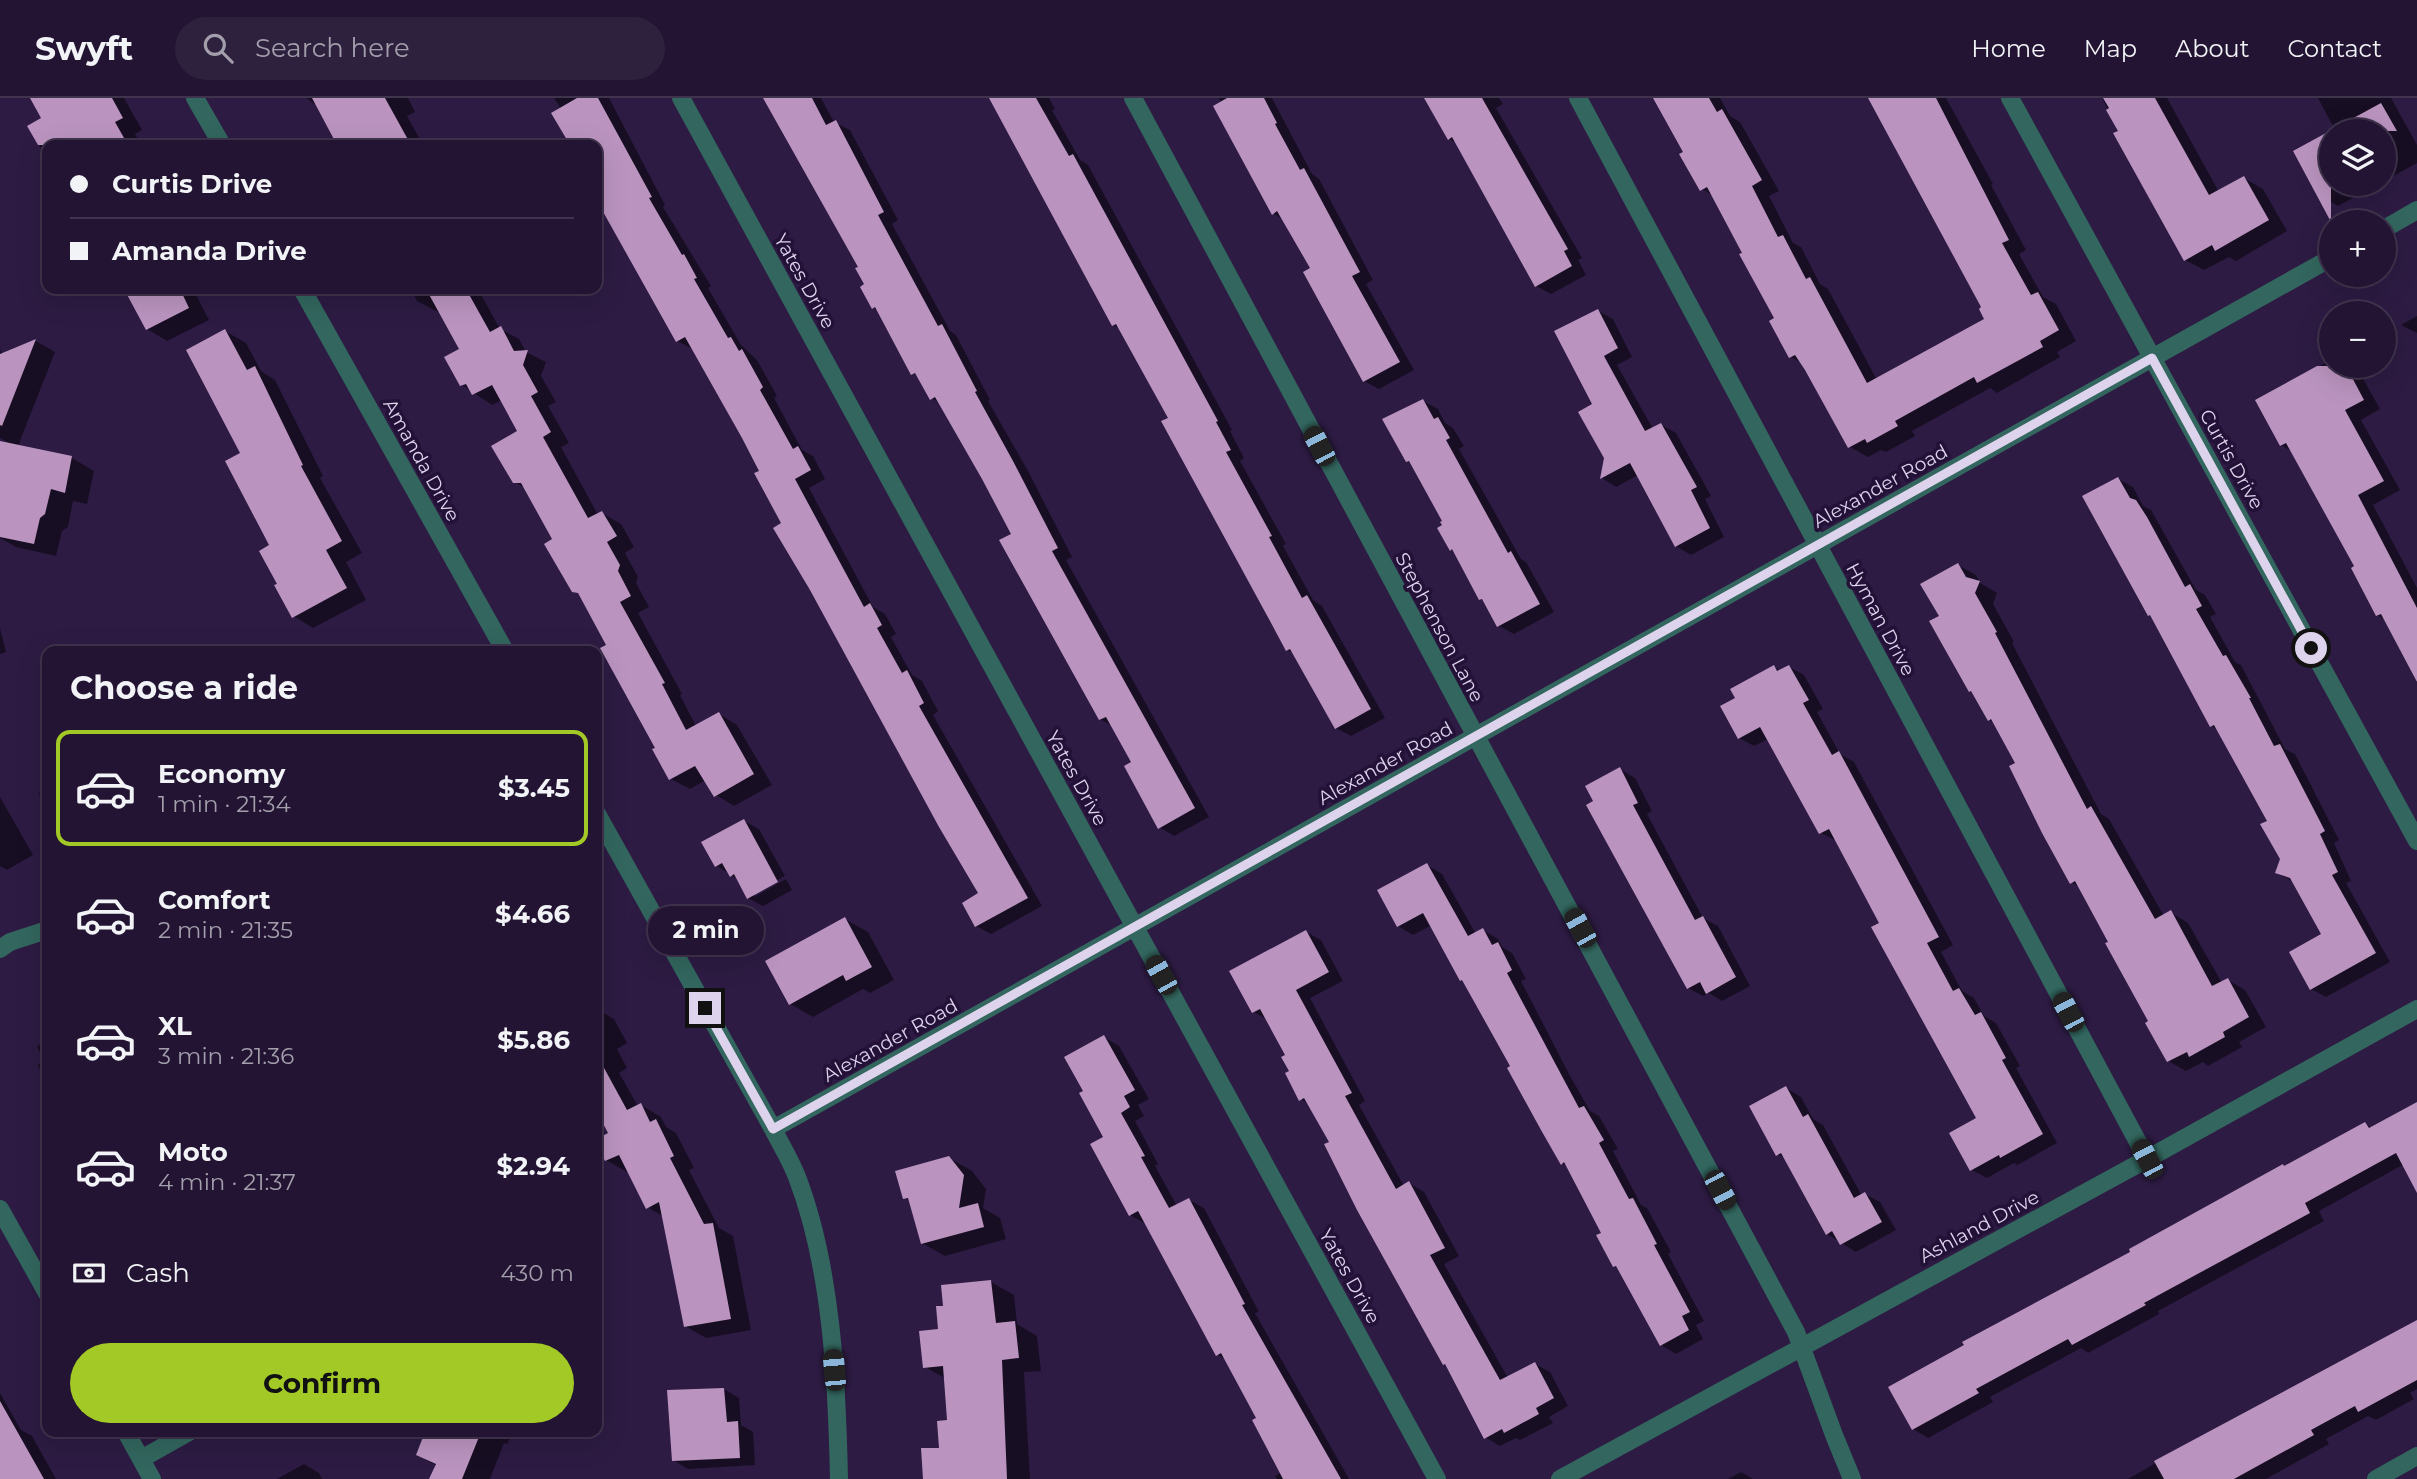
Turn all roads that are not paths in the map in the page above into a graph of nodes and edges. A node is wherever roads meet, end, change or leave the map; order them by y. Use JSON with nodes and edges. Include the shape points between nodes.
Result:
{"nodes":[{"id":1,"x":195,"y":98,"type":"edge"},
{"id":2,"x":681,"y":98,"type":"edge"},
{"id":3,"x":1133,"y":98,"type":"edge"},
{"id":4,"x":1578,"y":98,"type":"edge"},
{"id":5,"x":2010,"y":98,"type":"edge"},
{"id":6,"x":219,"y":140,"type":"edge"},
{"id":7,"x":2417,"y":210,"type":"edge"},
{"id":8,"x":2396,"y":222,"type":"edge"},
{"id":9,"x":2319,"y":265,"type":"edge"},
{"id":10,"x":305,"y":294,"type":"edge"},
{"id":11,"x":2152,"y":358,"type":"junction"},
{"id":12,"x":1818,"y":545,"type":"junction"},
{"id":13,"x":502,"y":646,"type":"edge"},
{"id":14,"x":1475,"y":737,"type":"junction"},
{"id":15,"x":602,"y":823,"type":"edge"},
{"id":16,"x":2417,"y":841,"type":"edge"},
{"id":17,"x":1135,"y":927,"type":"junction"},
{"id":18,"x":42,"y":932,"type":"edge"},
{"id":19,"x":0,"y":949,"type":"edge"},
{"id":20,"x":2417,"y":1009,"type":"edge"},
{"id":21,"x":773,"y":1129,"type":"junction"},
{"id":22,"x":2147,"y":1159,"type":"junction"},
{"id":23,"x":0,"y":1209,"type":"edge"},
{"id":24,"x":42,"y":1284,"type":"edge"},
{"id":25,"x":1802,"y":1346,"type":"junction"},
{"id":26,"x":128,"y":1437,"type":"edge"},
{"id":27,"x":180,"y":1437,"type":"edge"},
{"id":28,"x":2417,"y":1456,"type":"edge"},
{"id":29,"x":141,"y":1459,"type":"junction"},
{"id":30,"x":152,"y":1479,"type":"edge"},
{"id":31,"x":839,"y":1479,"type":"edge"},
{"id":32,"x":1437,"y":1479,"type":"edge"},
{"id":33,"x":1560,"y":1479,"type":"edge"},
{"id":34,"x":1852,"y":1479,"type":"edge"},
{"id":35,"x":2376,"y":1479,"type":"edge"}],
"edges":[{"from":1,"to":6,"type":"street"},
{"from":2,"to":17,"type":"street","name":"Yates Drive"},
{"from":3,"to":14,"type":"street","name":"Stephenson Lane"},
{"from":4,"to":12,"type":"street","name":"Hyman Drive"},
{"from":5,"to":11,"type":"street","name":"Curtis Drive"},
{"from":7,"to":8,"type":"street"},
{"from":9,"to":11,"type":"street","name":"Alexander Road"},
{"from":10,"to":13,"type":"street","name":"Amanda Drive"},
{"from":11,"to":12,"type":"street","name":"Alexander Road"},
{"from":11,"to":16,"type":"street","name":"Curtis Drive"},
{"from":12,"to":14,"type":"street","name":"Alexander Road"},
{"from":12,"to":22,"type":"street","name":"Hyman Drive"},
{"from":14,"to":17,"type":"street","name":"Alexander Road"},
{"from":14,"to":25,"type":"street","name":"Stephenson Lane"},
{"from":15,"to":21,"type":"street"},
{"from":17,"to":21,"type":"street","name":"Alexander Road"},
{"from":17,"to":32,"type":"street","name":"Yates Drive"},
{"from":18,"to":19,"type":"street"},
{"from":20,"to":22,"type":"street","name":"Ashland Drive"},
{"from":21,"to":31,"type":"street","via":[[797,1176],[816,1238],[831,1339]]},
{"from":22,"to":25,"type":"street","name":"Ashland Drive"},
{"from":23,"to":24,"type":"street"},
{"from":25,"to":33,"type":"street","name":"Ashland Drive"},
{"from":25,"to":34,"type":"street","name":"Stephenson Lane"},
{"from":26,"to":29,"type":"street"},
{"from":27,"to":29,"type":"street"},
{"from":28,"to":35,"type":"street"},
{"from":29,"to":30,"type":"street"}]}
